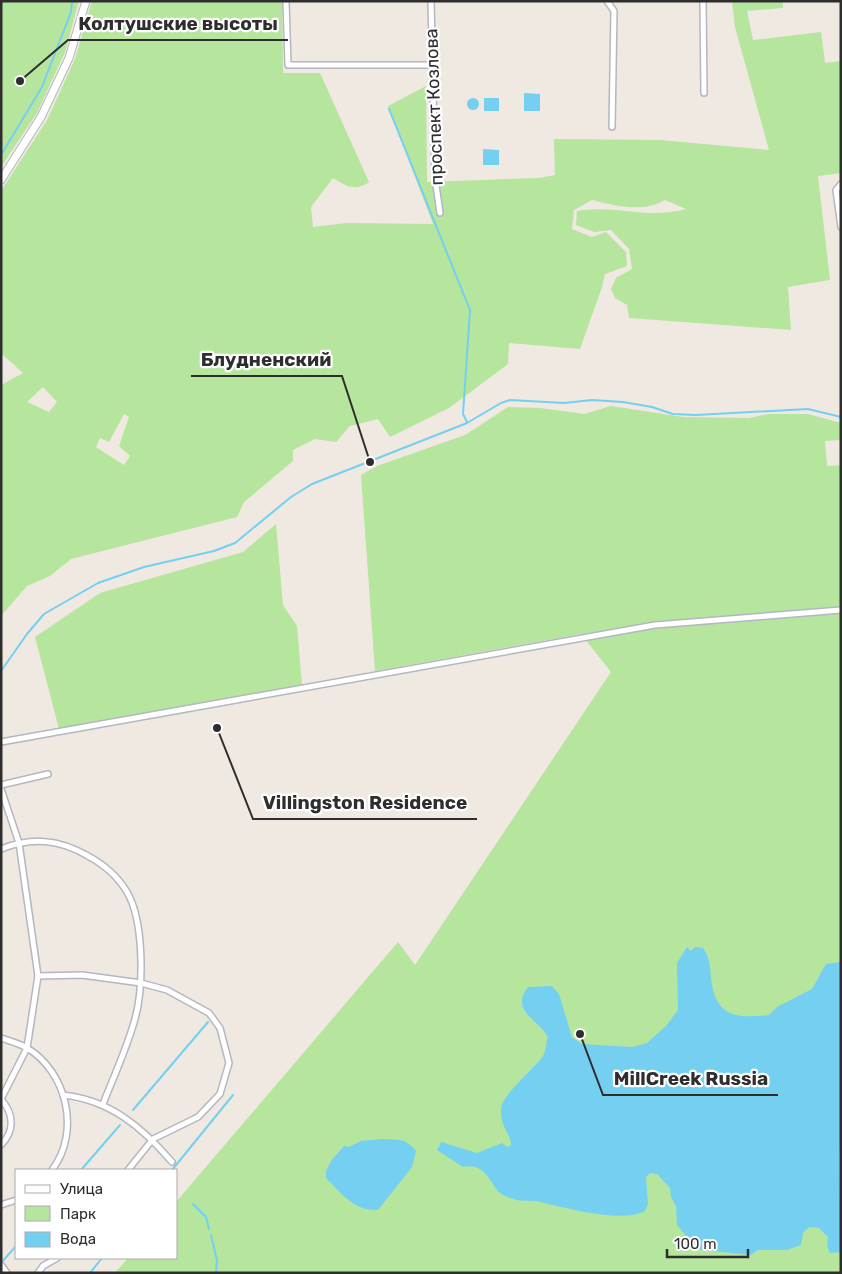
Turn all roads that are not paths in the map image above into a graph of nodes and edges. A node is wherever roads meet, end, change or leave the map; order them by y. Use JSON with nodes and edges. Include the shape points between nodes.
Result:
{"nodes":[{"id":1,"x":86,"y":1,"type":"edge"},
{"id":2,"x":286,"y":1,"type":"edge"},
{"id":3,"x":431,"y":1,"type":"edge"},
{"id":4,"x":608,"y":1,"type":"edge"},
{"id":5,"x":702,"y":1,"type":"edge"},
{"id":6,"x":431,"y":65,"type":"junction"},
{"id":7,"x":704,"y":93,"type":"dead end"},
{"id":8,"x":612,"y":127,"type":"dead end"},
{"id":9,"x":1,"y":180,"type":"edge"},
{"id":10,"x":841,"y":184,"type":"edge"},
{"id":11,"x":440,"y":213,"type":"dead end"},
{"id":12,"x":841,"y":227,"type":"edge"},
{"id":13,"x":841,"y":610,"type":"edge"},
{"id":14,"x":1,"y":742,"type":"edge"},
{"id":15,"x":48,"y":774,"type":"dead end"},
{"id":16,"x":1,"y":785,"type":"edge"},
{"id":17,"x":1,"y":790,"type":"edge"},
{"id":18,"x":18,"y":843,"type":"junction"},
{"id":19,"x":1,"y":849,"type":"edge"},
{"id":20,"x":38,"y":976,"type":"junction"},
{"id":21,"x":141,"y":983,"type":"junction"},
{"id":22,"x":1,"y":1038,"type":"edge"},
{"id":23,"x":27,"y":1048,"type":"junction"},
{"id":24,"x":63,"y":1095,"type":"junction"},
{"id":25,"x":1,"y":1099,"type":"edge"},
{"id":26,"x":103,"y":1104,"type":"junction"},
{"id":27,"x":153,"y":1139,"type":"junction"},
{"id":28,"x":1,"y":1145,"type":"edge"},
{"id":29,"x":172,"y":1162,"type":"dead end"},
{"id":30,"x":53,"y":1169,"type":"edge"},
{"id":31,"x":129,"y":1169,"type":"edge"},
{"id":32,"x":15,"y":1200,"type":"edge"},
{"id":33,"x":1,"y":1205,"type":"edge"},
{"id":34,"x":55,"y":1259,"type":"edge"},
{"id":35,"x":1,"y":1265,"type":"edge"},
{"id":36,"x":7,"y":1273,"type":"edge"},
{"id":37,"x":38,"y":1273,"type":"edge"}],
"edges":[{"from":1,"to":9,"type":"street","via":[[69,58],[41,117]]},
{"from":2,"to":6,"type":"street","via":[[288,65]]},
{"from":3,"to":6,"type":"street","name":"проспект Козлова"},
{"from":4,"to":8,"type":"street","via":[[614,12]]},
{"from":5,"to":7,"type":"street"},
{"from":6,"to":11,"type":"street","name":"проспект Козлова","via":[[435,178]]},
{"from":10,"to":12,"type":"street","via":[[836,190]]},
{"from":13,"to":14,"type":"street","via":[[655,625]]},
{"from":15,"to":16,"type":"street"},
{"from":17,"to":18,"type":"street"},
{"from":18,"to":19,"type":"street"},
{"from":18,"to":20,"type":"street"},
{"from":18,"to":21,"type":"street","via":[[45,840],[72,846],[104,865],[127,892],[137,922]]},
{"from":20,"to":21,"type":"street","via":[[82,975]]},
{"from":20,"to":23,"type":"street"},
{"from":21,"to":26,"type":"street","via":[[136,1018]]},
{"from":21,"to":27,"type":"street","via":[[167,990],[208,1013],[220,1028],[229,1063],[220,1094],[198,1117]]},
{"from":22,"to":23,"type":"street"},
{"from":23,"to":24,"type":"street","via":[[47,1064]]},
{"from":23,"to":25,"type":"street"},
{"from":24,"to":26,"type":"street"},
{"from":24,"to":30,"type":"street","via":[[68,1112],[67,1138]]},
{"from":25,"to":28,"type":"street","via":[[11,1116],[12,1126]]},
{"from":26,"to":27,"type":"street"},
{"from":27,"to":29,"type":"street"},
{"from":27,"to":31,"type":"street"},
{"from":32,"to":33,"type":"street"},
{"from":34,"to":37,"type":"street"},
{"from":35,"to":36,"type":"street"}]}
